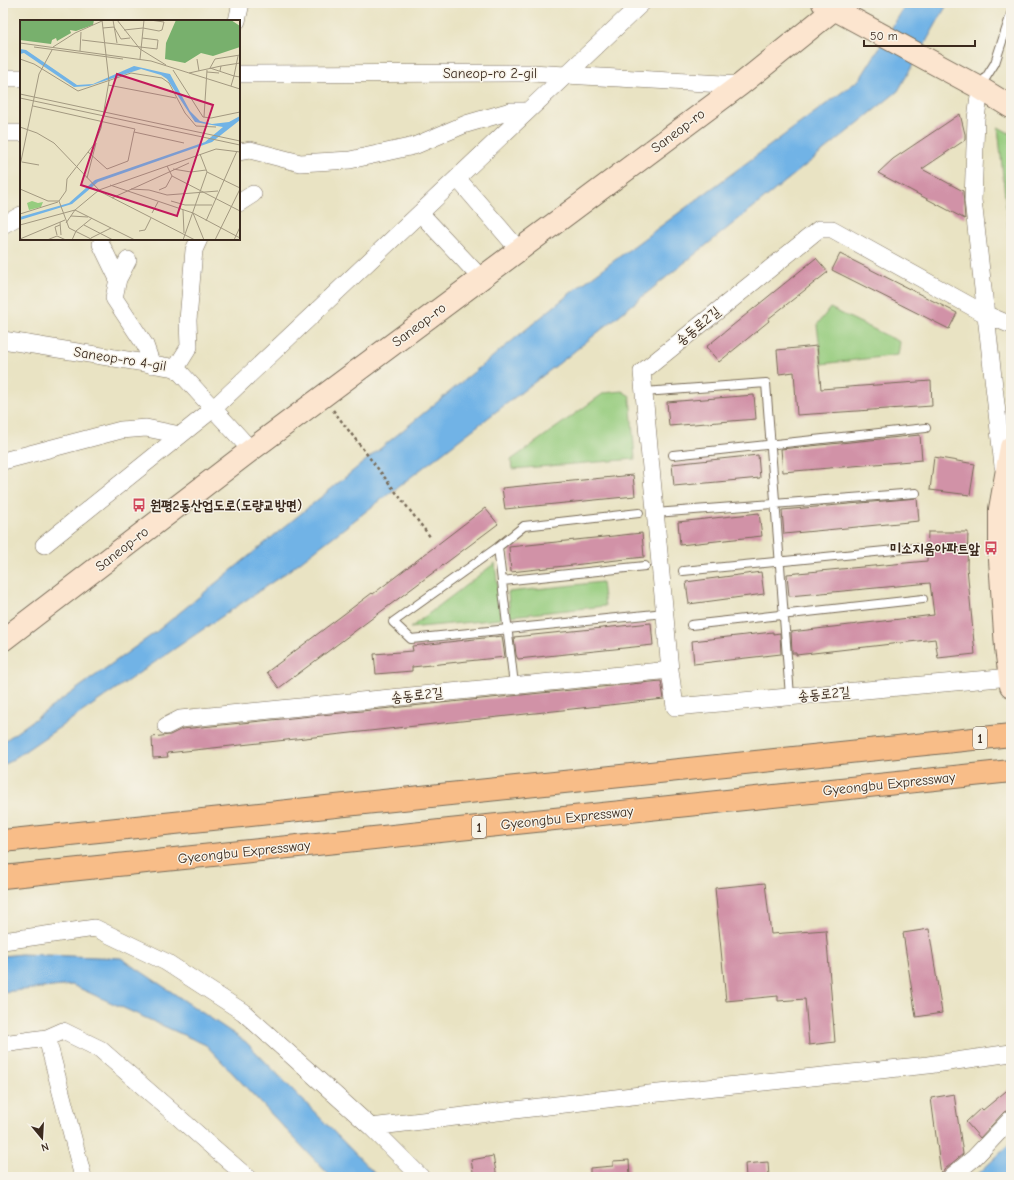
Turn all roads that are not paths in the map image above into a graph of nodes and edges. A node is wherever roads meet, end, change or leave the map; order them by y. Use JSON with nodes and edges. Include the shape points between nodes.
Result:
{"nodes":[{"id":1,"x":240,"y":3,"type":"edge"},
{"id":2,"x":642,"y":3,"type":"edge"},
{"id":3,"x":833,"y":5,"type":"edge"},
{"id":4,"x":1011,"y":14,"type":"edge"},
{"id":5,"x":238,"y":20,"type":"edge"},
{"id":6,"x":240,"y":74,"type":"edge"},
{"id":7,"x":566,"y":75,"type":"junction"},
{"id":8,"x":3,"y":78,"type":"edge"},
{"id":9,"x":20,"y":78,"type":"edge"},
{"id":10,"x":740,"y":85,"type":"junction"},
{"id":11,"x":980,"y":88,"type":"junction"},
{"id":12,"x":1011,"y":107,"type":"edge"},
{"id":13,"x":528,"y":111,"type":"junction"},
{"id":14,"x":3,"y":133,"type":"edge"},
{"id":15,"x":20,"y":133,"type":"edge"},
{"id":16,"x":240,"y":152,"type":"edge"},
{"id":17,"x":457,"y":178,"type":"junction"},
{"id":18,"x":420,"y":214,"type":"junction"},
{"id":19,"x":20,"y":215,"type":"edge"},
{"id":20,"x":3,"y":225,"type":"edge"},
{"id":21,"x":199,"y":240,"type":"edge"},
{"id":22,"x":100,"y":244,"type":"dead end"},
{"id":23,"x":519,"y":250,"type":"junction"},
{"id":24,"x":128,"y":260,"type":"dead end"},
{"id":25,"x":481,"y":278,"type":"junction"},
{"id":26,"x":118,"y":279,"type":"junction"},
{"id":27,"x":986,"y":314,"type":"junction"},
{"id":28,"x":1011,"y":325,"type":"edge"},
{"id":29,"x":3,"y":340,"type":"edge"},
{"id":30,"x":152,"y":364,"type":"junction"},
{"id":31,"x":176,"y":368,"type":"junction"},
{"id":32,"x":644,"y":392,"type":"junction"},
{"id":33,"x":213,"y":409,"type":"junction"},
{"id":34,"x":926,"y":428,"type":"dead end"},
{"id":35,"x":180,"y":436,"type":"junction"},
{"id":36,"x":771,"y":445,"type":"junction"},
{"id":37,"x":1011,"y":447,"type":"edge"},
{"id":38,"x":251,"y":450,"type":"junction"},
{"id":39,"x":673,"y":455,"type":"dead end"},
{"id":40,"x":3,"y":461,"type":"edge"},
{"id":41,"x":1005,"y":482,"type":"junction"},
{"id":42,"x":916,"y":493,"type":"dead end"},
{"id":43,"x":775,"y":504,"type":"junction"},
{"id":44,"x":647,"y":513,"type":"junction"},
{"id":45,"x":44,"y":545,"type":"dead end"},
{"id":46,"x":498,"y":547,"type":"junction"},
{"id":47,"x":915,"y":548,"type":"dead end"},
{"id":48,"x":779,"y":562,"type":"junction"},
{"id":49,"x":645,"y":566,"type":"dead end"},
{"id":50,"x":683,"y":571,"type":"dead end"},
{"id":51,"x":502,"y":581,"type":"junction"},
{"id":52,"x":923,"y":599,"type":"dead end"},
{"id":53,"x":665,"y":613,"type":"junction"},
{"id":54,"x":783,"y":616,"type":"junction"},
{"id":55,"x":692,"y":626,"type":"dead end"},
{"id":56,"x":507,"y":628,"type":"junction"},
{"id":57,"x":3,"y":640,"type":"edge"},
{"id":58,"x":670,"y":670,"type":"junction"},
{"id":59,"x":1010,"y":680,"type":"edge"},
{"id":60,"x":514,"y":685,"type":"junction"},
{"id":61,"x":790,"y":696,"type":"junction"},
{"id":62,"x":166,"y":726,"type":"dead end"},
{"id":63,"x":1011,"y":735,"type":"edge"},
{"id":64,"x":1011,"y":771,"type":"edge"},
{"id":65,"x":3,"y":841,"type":"edge"},
{"id":66,"x":3,"y":877,"type":"edge"},
{"id":67,"x":3,"y":940,"type":"edge"},
{"id":68,"x":47,"y":1038,"type":"junction"},
{"id":69,"x":3,"y":1044,"type":"edge"},
{"id":70,"x":1011,"y":1053,"type":"edge"},
{"id":71,"x":1011,"y":1119,"type":"edge"},
{"id":72,"x":371,"y":1127,"type":"junction"},
{"id":73,"x":83,"y":1177,"type":"edge"},
{"id":74,"x":247,"y":1177,"type":"edge"},
{"id":75,"x":421,"y":1177,"type":"edge"},
{"id":76,"x":951,"y":1177,"type":"edge"}],
"edges":[{"from":1,"to":5,"type":"street"},
{"from":2,"to":7,"type":"street"},
{"from":3,"to":10,"type":"street","name":"Saneop-ro"},
{"from":3,"to":11,"type":"street"},
{"from":4,"to":11,"type":"lane","via":[[995,63]]},
{"from":6,"to":7,"type":"street","name":"Saneop-ro 2-gil"},
{"from":7,"to":10,"type":"street","name":"Saneop-ro 2-gil"},
{"from":7,"to":13,"type":"street"},
{"from":8,"to":9,"type":"street"},
{"from":10,"to":23,"type":"street","name":"Saneop-ro"},
{"from":11,"to":12,"type":"street"},
{"from":11,"to":27,"type":"street","via":[[976,119],[973,200]]},
{"from":13,"to":16,"type":"street","via":[[511,111],[466,124],[414,146],[350,160],[300,163],[250,150]]},
{"from":13,"to":17,"type":"street"},
{"from":14,"to":15,"type":"street"},
{"from":17,"to":18,"type":"street"},
{"from":17,"to":23,"type":"street"},
{"from":18,"to":25,"type":"street"},
{"from":18,"to":33,"type":"street"},
{"from":19,"to":20,"type":"street"},
{"from":21,"to":31,"type":"street","via":[[194,250],[188,320],[189,347]]},
{"from":22,"to":26,"type":"street"},
{"from":23,"to":25,"type":"street","name":"Saneop-ro"},
{"from":24,"to":26,"type":"street"},
{"from":25,"to":38,"type":"street","name":"Saneop-ro"},
{"from":26,"to":30,"type":"street","via":[[114,298],[145,345]]},
{"from":27,"to":28,"type":"street","name":"송동로2길"},
{"from":27,"to":32,"type":"street","name":"송동로2길","via":[[832,229],[819,229],[642,372]]},
{"from":27,"to":41,"type":"street"},
{"from":29,"to":30,"type":"street","name":"Saneop-ro 4-gil"},
{"from":30,"to":31,"type":"street","name":"Saneop-ro 4-gil"},
{"from":31,"to":33,"type":"street","name":"Saneop-ro 4-gil"},
{"from":32,"to":36,"type":"lane","via":[[766,383]]},
{"from":32,"to":44,"type":"street","name":"송동로2길"},
{"from":33,"to":35,"type":"street"},
{"from":33,"to":38,"type":"street","name":"Saneop-ro 4-gil"},
{"from":34,"to":36,"type":"lane"},
{"from":35,"to":40,"type":"street","via":[[146,428],[121,430]]},
{"from":35,"to":45,"type":"street"},
{"from":36,"to":39,"type":"lane"},
{"from":36,"to":43,"type":"lane"},
{"from":37,"to":41,"type":"street"},
{"from":38,"to":57,"type":"street","name":"Saneop-ro"},
{"from":41,"to":59,"type":"street","via":[[1000,508],[1000,560],[1002,609]]},
{"from":42,"to":43,"type":"lane"},
{"from":43,"to":44,"type":"lane"},
{"from":43,"to":48,"type":"lane"},
{"from":44,"to":46,"type":"lane","via":[[524,526]]},
{"from":44,"to":53,"type":"street","name":"송동로2길"},
{"from":46,"to":51,"type":"lane"},
{"from":46,"to":56,"type":"lane","via":[[393,622],[411,639]]},
{"from":47,"to":48,"type":"lane"},
{"from":48,"to":50,"type":"lane"},
{"from":48,"to":54,"type":"lane"},
{"from":49,"to":51,"type":"lane"},
{"from":51,"to":56,"type":"lane"},
{"from":52,"to":54,"type":"lane"},
{"from":53,"to":56,"type":"lane"},
{"from":53,"to":58,"type":"street","name":"송동로2길"},
{"from":54,"to":55,"type":"lane"},
{"from":54,"to":61,"type":"lane"},
{"from":56,"to":60,"type":"lane"},
{"from":58,"to":60,"type":"street","name":"송동로2길"},
{"from":58,"to":61,"type":"street","name":"송동로2길","via":[[675,707]]},
{"from":59,"to":61,"type":"street","name":"송동로2길"},
{"from":60,"to":62,"type":"street","name":"송동로2길","via":[[180,719]]},
{"from":63,"to":65,"type":"highway","number":"1"},
{"from":64,"to":66,"type":"highway","name":"Gyeongbu Expressway","number":"1"},
{"from":67,"to":72,"type":"street","via":[[95,928],[166,962],[243,1012]]},
{"from":68,"to":69,"type":"street"},
{"from":68,"to":73,"type":"street"},
{"from":68,"to":74,"type":"street","via":[[62,1031],[100,1049]]},
{"from":70,"to":72,"type":"street","via":[[920,1066],[649,1094]]},
{"from":71,"to":76,"type":"street","via":[[974,1158]]},
{"from":72,"to":75,"type":"street"}]}
